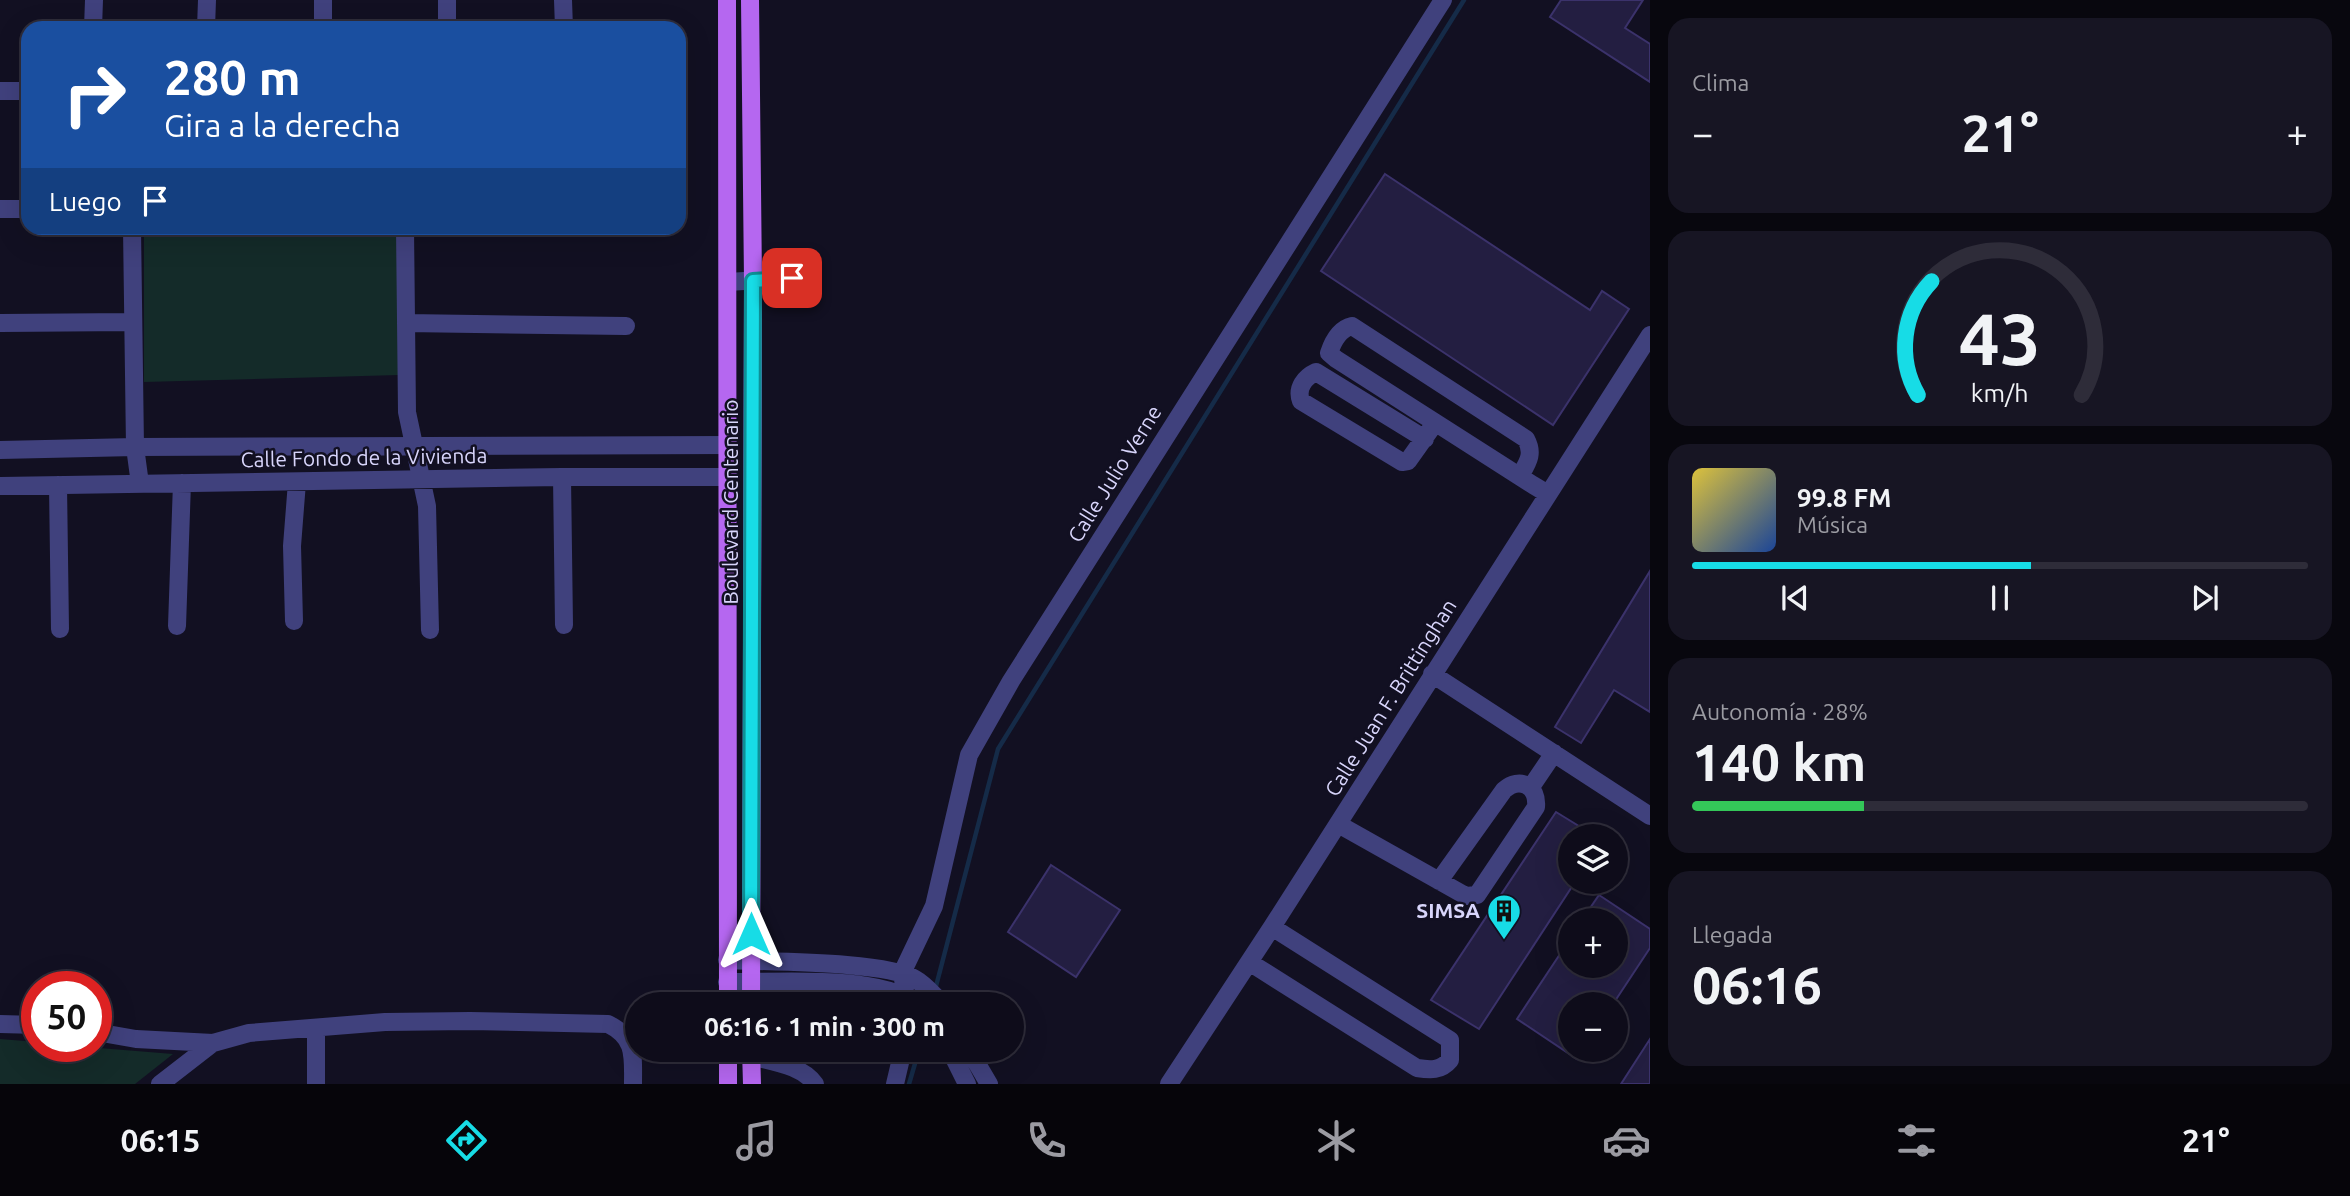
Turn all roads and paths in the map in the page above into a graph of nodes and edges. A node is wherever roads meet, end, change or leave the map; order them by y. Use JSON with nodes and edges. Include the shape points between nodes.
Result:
{"nodes":[{"id":1,"x":94,"y":0,"type":"edge"},
{"id":2,"x":207,"y":0,"type":"edge"},
{"id":3,"x":323,"y":0,"type":"edge"},
{"id":4,"x":447,"y":0,"type":"edge"},
{"id":5,"x":564,"y":0,"type":"edge"},
{"id":6,"x":1443,"y":0,"type":"edge"},
{"id":7,"x":727,"y":2,"type":"edge"},
{"id":8,"x":750,"y":2,"type":"edge"},
{"id":9,"x":93,"y":21,"type":"edge"},
{"id":10,"x":206,"y":21,"type":"edge"},
{"id":11,"x":323,"y":21,"type":"edge"},
{"id":12,"x":447,"y":21,"type":"edge"},
{"id":13,"x":564,"y":21,"type":"edge"},
{"id":14,"x":0,"y":91,"type":"edge"},
{"id":15,"x":21,"y":91,"type":"edge"},
{"id":16,"x":0,"y":209,"type":"edge"},
{"id":17,"x":21,"y":209,"type":"edge"},
{"id":18,"x":132,"y":235,"type":"edge"},
{"id":19,"x":405,"y":235,"type":"edge"},
{"id":20,"x":812,"y":277,"type":"dead end"},
{"id":21,"x":753,"y":281,"type":"junction"},
{"id":22,"x":728,"y":282,"type":"junction"},
{"id":23,"x":132,"y":322,"type":"junction"},
{"id":24,"x":0,"y":323,"type":"edge"},
{"id":25,"x":406,"y":323,"type":"junction"},
{"id":26,"x":626,"y":326,"type":"dead end"},
{"id":27,"x":1650,"y":335,"type":"edge"},
{"id":28,"x":1435,"y":423,"type":"junction"},
{"id":29,"x":1425,"y":439,"type":"junction"},
{"id":30,"x":729,"y":445,"type":"junction"},
{"id":31,"x":135,"y":447,"type":"junction"},
{"id":32,"x":415,"y":447,"type":"junction"},
{"id":33,"x":0,"y":450,"type":"edge"},
{"id":34,"x":1520,"y":476,"type":"junction"},
{"id":35,"x":562,"y":477,"type":"junction"},
{"id":36,"x":729,"y":477,"type":"junction"},
{"id":37,"x":421,"y":480,"type":"junction"},
{"id":38,"x":297,"y":482,"type":"junction"},
{"id":39,"x":182,"y":483,"type":"junction"},
{"id":40,"x":140,"y":484,"type":"junction"},
{"id":41,"x":58,"y":485,"type":"junction"},
{"id":42,"x":0,"y":486,"type":"edge"},
{"id":43,"x":1548,"y":494,"type":"junction"},
{"id":44,"x":753,"y":565,"type":"junction"},
{"id":45,"x":294,"y":621,"type":"dead end"},
{"id":46,"x":564,"y":625,"type":"dead end"},
{"id":47,"x":177,"y":626,"type":"dead end"},
{"id":48,"x":60,"y":629,"type":"dead end"},
{"id":49,"x":430,"y":630,"type":"dead end"},
{"id":50,"x":728,"y":640,"type":"junction"},
{"id":51,"x":753,"y":640,"type":"junction"},
{"id":52,"x":1432,"y":674,"type":"junction"},
{"id":53,"x":1554,"y":753,"type":"junction"},
{"id":54,"x":1531,"y":787,"type":"junction"},
{"id":55,"x":1650,"y":816,"type":"edge"},
{"id":56,"x":1338,"y":824,"type":"junction"},
{"id":57,"x":1439,"y":881,"type":"junction"},
{"id":58,"x":1272,"y":927,"type":"junction"},
{"id":59,"x":727,"y":960,"type":"junction"},
{"id":60,"x":751,"y":961,"type":"junction"},
{"id":61,"x":1249,"y":962,"type":"junction"},
{"id":62,"x":902,"y":973,"type":"junction"},
{"id":63,"x":727,"y":982,"type":"junction"},
{"id":64,"x":751,"y":982,"type":"junction"},
{"id":65,"x":727,"y":992,"type":"edge"},
{"id":66,"x":751,"y":992,"type":"edge"},
{"id":67,"x":891,"y":992,"type":"edge"},
{"id":68,"x":907,"y":992,"type":"edge"},
{"id":69,"x":930,"y":992,"type":"edge"},
{"id":70,"x":0,"y":1024,"type":"edge"},
{"id":71,"x":21,"y":1025,"type":"edge"},
{"id":72,"x":316,"y":1028,"type":"junction"},
{"id":73,"x":112,"y":1035,"type":"edge"},
{"id":74,"x":213,"y":1043,"type":"junction"},
{"id":75,"x":728,"y":1062,"type":"edge"},
{"id":76,"x":751,"y":1062,"type":"edge"},
{"id":77,"x":769,"y":1062,"type":"edge"},
{"id":78,"x":900,"y":1062,"type":"edge"},
{"id":79,"x":956,"y":1062,"type":"edge"},
{"id":80,"x":976,"y":1062,"type":"edge"},
{"id":81,"x":796,"y":1076,"type":"edge"},
{"id":82,"x":160,"y":1084,"type":"edge"},
{"id":83,"x":316,"y":1084,"type":"edge"},
{"id":84,"x":633,"y":1084,"type":"edge"},
{"id":85,"x":728,"y":1084,"type":"edge"},
{"id":86,"x":752,"y":1084,"type":"edge"},
{"id":87,"x":815,"y":1084,"type":"edge"},
{"id":88,"x":895,"y":1084,"type":"edge"},
{"id":89,"x":967,"y":1084,"type":"edge"},
{"id":90,"x":989,"y":1084,"type":"edge"},
{"id":91,"x":1169,"y":1084,"type":"edge"}],
"edges":[{"from":1,"to":9,"type":"street"},
{"from":2,"to":10,"type":"street"},
{"from":3,"to":11,"type":"street"},
{"from":4,"to":12,"type":"street"},
{"from":5,"to":13,"type":"street"},
{"from":6,"to":62,"type":"street","name":"Calle Julio Verne","via":[[981,732],[961,784],[934,906]]},
{"from":7,"to":8,"type":"main road"},
{"from":7,"to":22,"type":"main road","name":"Boulevard Centenario"},
{"from":8,"to":21,"type":"main road","name":"Boulevard Centenario"},
{"from":14,"to":15,"type":"street"},
{"from":16,"to":17,"type":"street"},
{"from":18,"to":23,"type":"street"},
{"from":19,"to":25,"type":"street"},
{"from":20,"to":21,"type":"street"},
{"from":21,"to":22,"type":"street"},
{"from":21,"to":44,"type":"main road","name":"Boulevard Centenario"},
{"from":22,"to":30,"type":"main road","name":"Boulevard Centenario"},
{"from":23,"to":24,"type":"street"},
{"from":23,"to":31,"type":"street"},
{"from":25,"to":26,"type":"street"},
{"from":25,"to":32,"type":"street","via":[[407,412]]},
{"from":27,"to":43,"type":"street","name":"Calle Juan F. Brittinghan"},
{"from":28,"to":29,"type":"street"},
{"from":28,"to":34,"type":"street"},
{"from":28,"to":34,"type":"street","via":[[1329,353],[1345,327],[1358,329],[1526,439],[1530,457]]},
{"from":29,"to":29,"type":"street","via":[[1414,456],[1402,462],[1301,401],[1300,387],[1316,372]]},
{"from":30,"to":32,"type":"street","name":"Calle Fondo de la Vivienda"},
{"from":30,"to":36,"type":"main road","name":"Boulevard Centenario"},
{"from":30,"to":44,"type":"main road","via":[[741,461],[743,549]]},
{"from":31,"to":32,"type":"street","name":"Calle Fondo de la Vivienda"},
{"from":31,"to":33,"type":"street","name":"Calle Fondo de la Vivienda"},
{"from":31,"to":40,"type":"street"},
{"from":32,"to":37,"type":"street"},
{"from":34,"to":43,"type":"street"},
{"from":35,"to":36,"type":"street","name":"Calle Fondo de la Vivienda"},
{"from":35,"to":37,"type":"street","name":"Calle Fondo de la Vivienda"},
{"from":35,"to":46,"type":"street"},
{"from":36,"to":50,"type":"main road","name":"Boulevard Centenario"},
{"from":37,"to":38,"type":"street","name":"Calle Fondo de la Vivienda"},
{"from":37,"to":49,"type":"street","via":[[427,506]]},
{"from":38,"to":39,"type":"street","name":"Calle Fondo de la Vivienda"},
{"from":38,"to":45,"type":"street","via":[[292,546]]},
{"from":39,"to":40,"type":"street","name":"Calle Fondo de la Vivienda"},
{"from":39,"to":47,"type":"street"},
{"from":40,"to":41,"type":"street","name":"Calle Fondo de la Vivienda"},
{"from":41,"to":42,"type":"street","name":"Calle Fondo de la Vivienda"},
{"from":41,"to":48,"type":"street"},
{"from":43,"to":52,"type":"street","name":"Calle Juan F. Brittinghan"},
{"from":44,"to":51,"type":"main road","name":"Boulevard Centenario"},
{"from":50,"to":51,"type":"main road"},
{"from":50,"to":59,"type":"main road","name":"Boulevard Centenario"},
{"from":51,"to":60,"type":"main road","name":"Boulevard Centenario"},
{"from":52,"to":53,"type":"street"},
{"from":52,"to":56,"type":"street","name":"Calle Juan F. Brittinghan"},
{"from":53,"to":54,"type":"street"},
{"from":53,"to":55,"type":"street"},
{"from":54,"to":57,"type":"street","via":[[1521,782],[1504,790]]},
{"from":54,"to":57,"type":"street","via":[[1536,807],[1477,895],[1466,896]]},
{"from":56,"to":57,"type":"street"},
{"from":56,"to":58,"type":"street","name":"Calle Juan F. Brittinghan"},
{"from":58,"to":61,"type":"street","name":"Calle Juan F. Brittinghan"},
{"from":58,"to":61,"type":"street","via":[[1450,1040],[1450,1060],[1437,1069],[1417,1068]]},
{"from":59,"to":60,"type":"street"},
{"from":59,"to":63,"type":"main road","name":"Boulevard Centenario"},
{"from":60,"to":62,"type":"street"},
{"from":60,"to":64,"type":"main road","name":"Boulevard Centenario"},
{"from":61,"to":91,"type":"street","name":"Calle Juan F. Brittinghan"},
{"from":62,"to":68,"type":"street"},
{"from":62,"to":69,"type":"street"},
{"from":63,"to":64,"type":"street"},
{"from":63,"to":65,"type":"main road","name":"Boulevard Centenario"},
{"from":64,"to":66,"type":"main road","name":"Boulevard Centenario"},
{"from":64,"to":67,"type":"street","via":[[857,984]]},
{"from":70,"to":71,"type":"street"},
{"from":72,"to":74,"type":"street","via":[[249,1033]]},
{"from":72,"to":83,"type":"street"},
{"from":72,"to":84,"type":"street","via":[[445,1022],[608,1024],[630,1042]]},
{"from":73,"to":74,"type":"street"},
{"from":74,"to":82,"type":"street"},
{"from":75,"to":85,"type":"main road"},
{"from":76,"to":86,"type":"main road"},
{"from":77,"to":81,"type":"street"},
{"from":78,"to":88,"type":"street"},
{"from":79,"to":89,"type":"street"},
{"from":80,"to":90,"type":"street"},
{"from":81,"to":87,"type":"street","via":[[811,1078]]}]}
